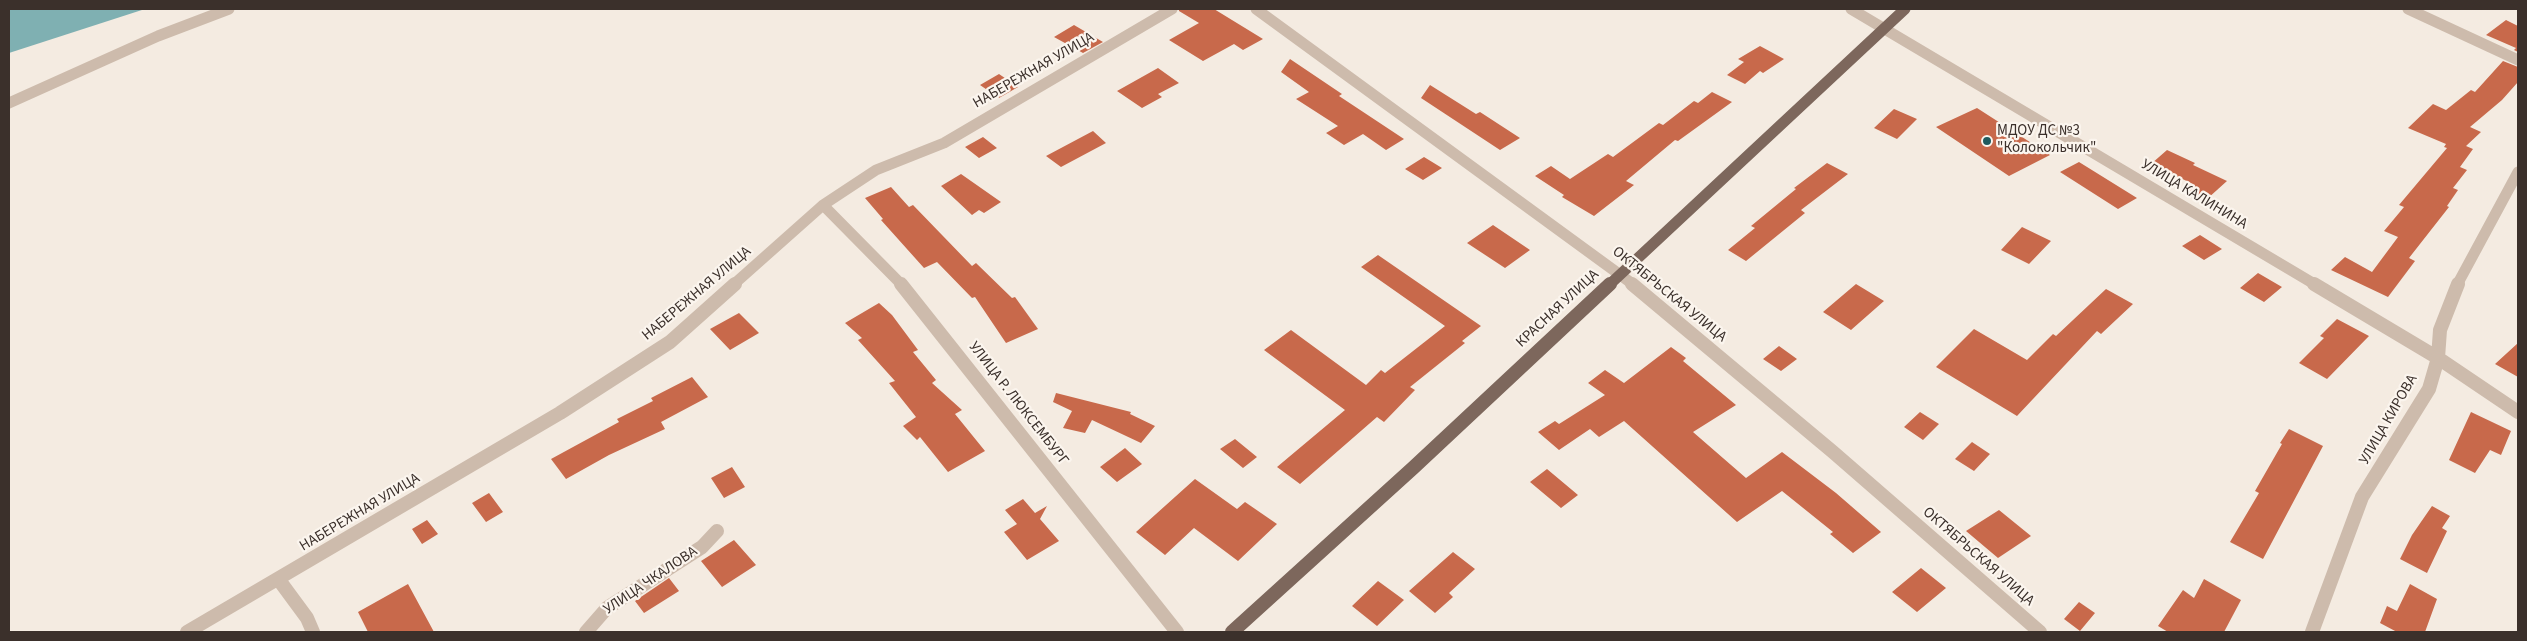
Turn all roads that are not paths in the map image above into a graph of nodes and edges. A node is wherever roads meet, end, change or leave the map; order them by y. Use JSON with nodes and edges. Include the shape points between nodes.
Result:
{"nodes":[{"id":1,"x":228,"y":9,"type":"edge"},
{"id":2,"x":1172,"y":9,"type":"edge"},
{"id":3,"x":1256,"y":9,"type":"edge"},
{"id":4,"x":1851,"y":9,"type":"edge"},
{"id":5,"x":1905,"y":9,"type":"edge"},
{"id":6,"x":2408,"y":9,"type":"edge"},
{"id":7,"x":1884,"y":28,"type":"junction"},
{"id":8,"x":2518,"y":60,"type":"edge"},
{"id":9,"x":9,"y":103,"type":"edge"},
{"id":10,"x":2518,"y":172,"type":"edge"},
{"id":11,"x":823,"y":206,"type":"junction"},
{"id":12,"x":1620,"y":274,"type":"junction"},
{"id":13,"x":2438,"y":358,"type":"junction"},
{"id":14,"x":2518,"y":412,"type":"edge"},
{"id":15,"x":717,"y":531,"type":"dead end"},
{"id":16,"x":279,"y":580,"type":"junction"},
{"id":17,"x":187,"y":632,"type":"edge"},
{"id":18,"x":313,"y":632,"type":"edge"},
{"id":19,"x":586,"y":632,"type":"edge"},
{"id":20,"x":1177,"y":632,"type":"edge"},
{"id":21,"x":1232,"y":632,"type":"edge"},
{"id":22,"x":2040,"y":632,"type":"edge"},
{"id":23,"x":2312,"y":632,"type":"edge"}],
"edges":[{"from":1,"to":9,"type":"street","via":[[158,36]]},
{"from":2,"to":11,"type":"street","name":"НАБЕРЕЖНАЯ УЛИЦА","via":[[944,143],[876,170]]},
{"from":3,"to":12,"type":"street","name":"ОКТЯБРЬСКАЯ УЛИЦА"},
{"from":4,"to":7,"type":"street","name":"УЛИЦА КАЛИНИНА"},
{"from":5,"to":7,"type":"main road","name":"КРАСНАЯ УЛИЦА"},
{"from":6,"to":8,"type":"street"},
{"from":7,"to":12,"type":"main road","name":"КРАСНАЯ УЛИЦА"},
{"from":7,"to":13,"type":"street","name":"УЛИЦА КАЛИНИНА"},
{"from":10,"to":13,"type":"street","name":"УЛИЦА КИРОВА","via":[[2457,285],[2440,330]]},
{"from":11,"to":16,"type":"street","name":"НАБЕРЕЖНАЯ УЛИЦА","via":[[670,342],[560,413]]},
{"from":11,"to":20,"type":"street","name":"УЛИЦА Р. ЛЮКСЕМБУРГ","via":[[909,292]]},
{"from":12,"to":21,"type":"main road","name":"КРАСНАЯ УЛИЦА"},
{"from":12,"to":22,"type":"street","name":"ОКТЯБРЬСКАЯ УЛИЦА"},
{"from":13,"to":14,"type":"street","name":"УЛИЦА КАЛИНИНА"},
{"from":13,"to":23,"type":"street","name":"УЛИЦА КИРОВА","via":[[2429,389],[2362,497]]},
{"from":15,"to":19,"type":"street","name":"УЛИЦА ЧКАЛОВА","via":[[702,547],[607,608]]},
{"from":16,"to":17,"type":"street","name":"НАБЕРЕЖНАЯ УЛИЦА"},
{"from":16,"to":18,"type":"street","via":[[307,618]]}]}
